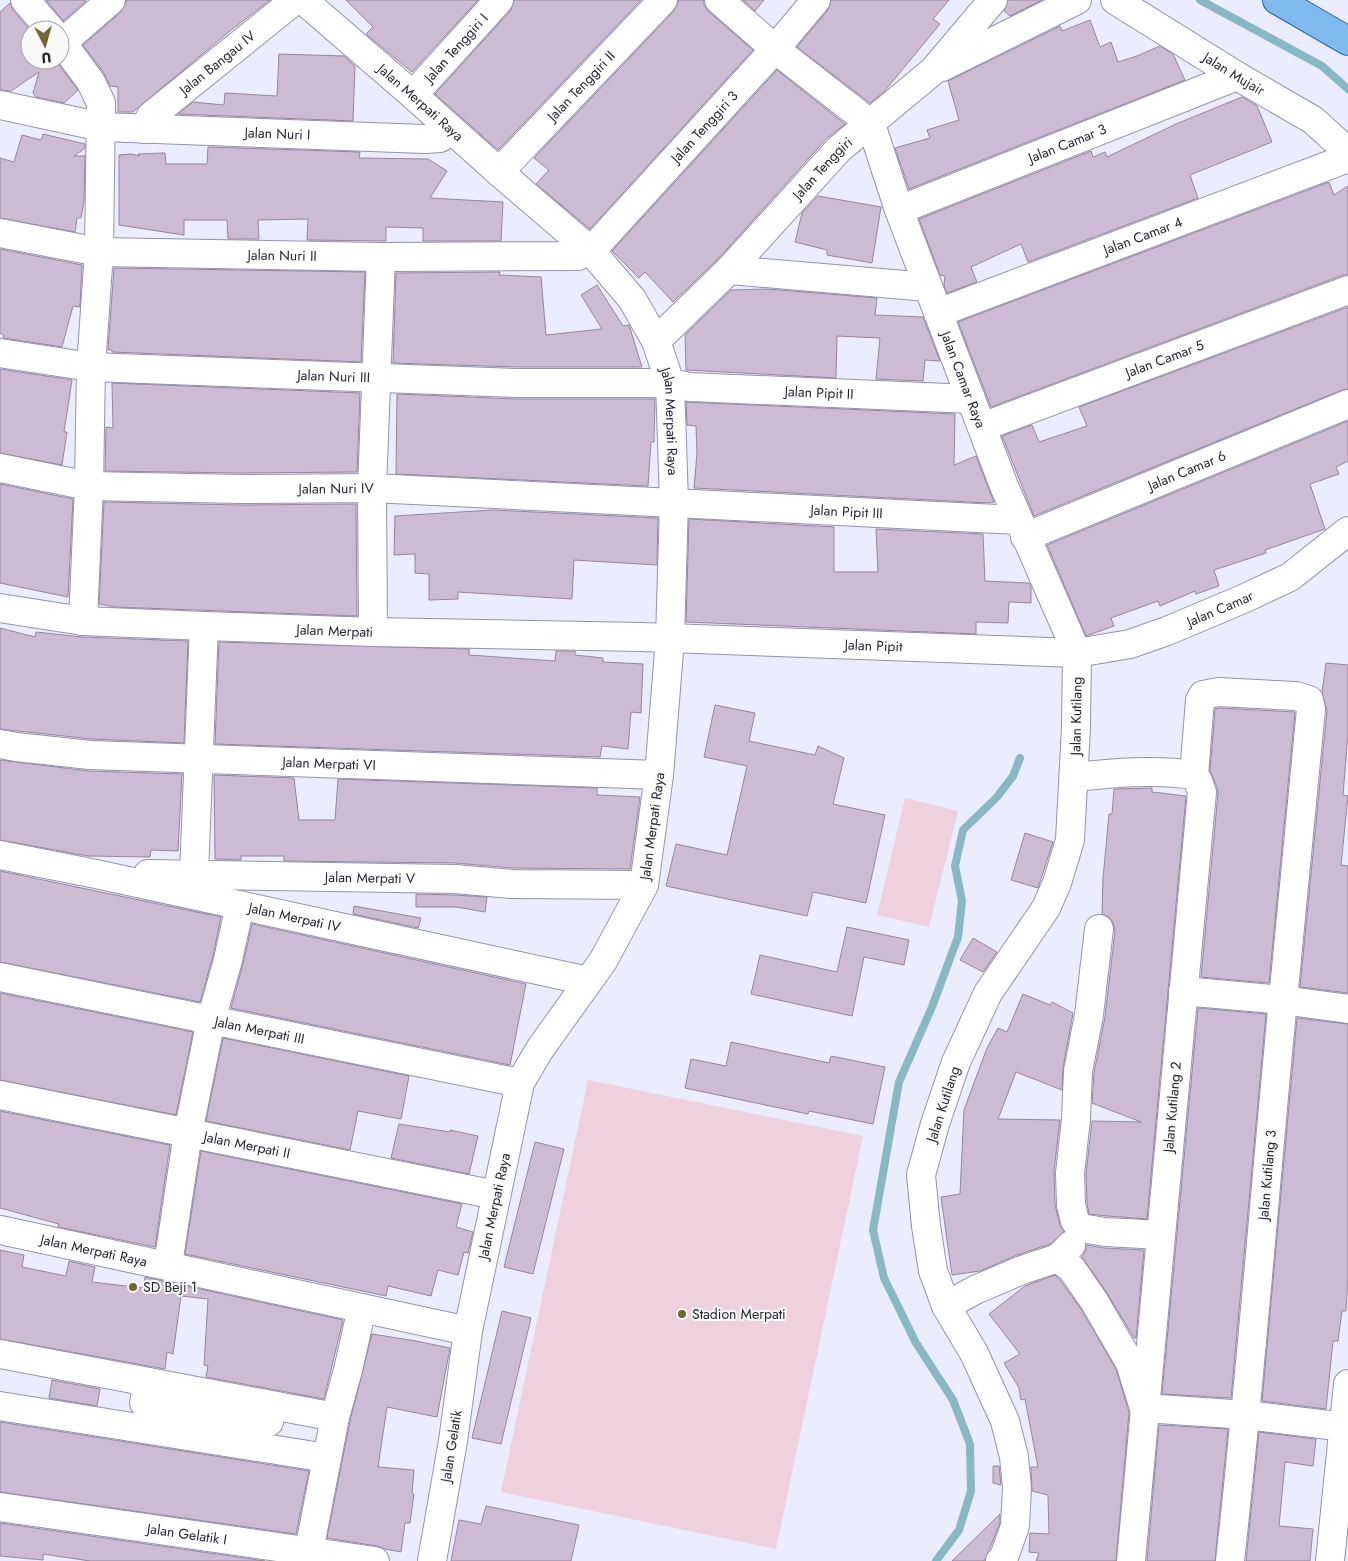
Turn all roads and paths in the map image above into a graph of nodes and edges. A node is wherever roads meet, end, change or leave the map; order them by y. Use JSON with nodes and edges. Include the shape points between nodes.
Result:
{"nodes":[{"id":1,"x":25,"y":0,"type":"edge"},
{"id":2,"x":111,"y":0,"type":"edge"},
{"id":3,"x":499,"y":0,"type":"edge"},
{"id":4,"x":663,"y":0,"type":"edge"},
{"id":5,"x":719,"y":0,"type":"edge"},
{"id":6,"x":816,"y":0,"type":"edge"},
{"id":7,"x":993,"y":0,"type":"edge"},
{"id":8,"x":1077,"y":0,"type":"edge"},
{"id":9,"x":1115,"y":0,"type":"edge"},
{"id":10,"x":1277,"y":0,"type":"edge"},
{"id":11,"x":309,"y":2,"type":"edge"},
{"id":12,"x":42,"y":20,"type":"edge"},
{"id":13,"x":70,"y":29,"type":"edge"},
{"id":14,"x":1348,"y":41,"type":"edge"},
{"id":15,"x":775,"y":49,"type":"junction"},
{"id":16,"x":70,"y":54,"type":"edge"},
{"id":17,"x":933,"y":71,"type":"junction"},
{"id":18,"x":1237,"y":76,"type":"junction"},
{"id":19,"x":413,"y":95,"type":"junction"},
{"id":20,"x":0,"y":105,"type":"edge"},
{"id":21,"x":871,"y":124,"type":"junction"},
{"id":22,"x":102,"y":127,"type":"junction"},
{"id":23,"x":144,"y":129,"type":"junction"},
{"id":24,"x":452,"y":130,"type":"junction"},
{"id":25,"x":1348,"y":152,"type":"edge"},
{"id":26,"x":1348,"y":158,"type":"edge"},
{"id":27,"x":498,"y":172,"type":"junction"},
{"id":28,"x":899,"y":210,"type":"junction"},
{"id":29,"x":0,"y":233,"type":"edge"},
{"id":30,"x":99,"y":252,"type":"junction"},
{"id":31,"x":578,"y":254,"type":"junction"},
{"id":32,"x":380,"y":257,"type":"junction"},
{"id":33,"x":729,"y":270,"type":"junction"},
{"id":34,"x":928,"y":287,"type":"junction"},
{"id":35,"x":1348,"y":290,"type":"edge"},
{"id":36,"x":938,"y":313,"type":"junction"},
{"id":37,"x":656,"y":341,"type":"junction"},
{"id":38,"x":0,"y":353,"type":"edge"},
{"id":39,"x":91,"y":367,"type":"junction"},
{"id":40,"x":377,"y":378,"type":"junction"},
{"id":41,"x":670,"y":383,"type":"junction"},
{"id":42,"x":971,"y":399,"type":"junction"},
{"id":43,"x":1348,"y":404,"type":"edge"},
{"id":44,"x":982,"y":427,"type":"junction"},
{"id":45,"x":0,"y":468,"type":"edge"},
{"id":46,"x":89,"y":486,"type":"junction"},
{"id":47,"x":372,"y":488,"type":"junction"},
{"id":48,"x":674,"y":502,"type":"junction"},
{"id":49,"x":1021,"y":528,"type":"junction"},
{"id":50,"x":1348,"y":531,"type":"edge"},
{"id":51,"x":0,"y":608,"type":"edge"},
{"id":52,"x":83,"y":621,"type":"junction"},
{"id":53,"x":204,"y":626,"type":"junction"},
{"id":54,"x":373,"y":632,"type":"junction"},
{"id":55,"x":670,"y":638,"type":"junction"},
{"id":56,"x":1072,"y":643,"type":"junction"},
{"id":57,"x":0,"y":744,"type":"edge"},
{"id":58,"x":199,"y":759,"type":"junction"},
{"id":59,"x":659,"y":775,"type":"junction"},
{"id":60,"x":1194,"y":775,"type":"junction"},
{"id":61,"x":1074,"y":777,"type":"junction"},
{"id":62,"x":0,"y":855,"type":"edge"},
{"id":63,"x":96,"y":874,"type":"junction"},
{"id":64,"x":194,"y":874,"type":"junction"},
{"id":65,"x":644,"y":885,"type":"junction"},
{"id":66,"x":240,"y":905,"type":"junction"},
{"id":67,"x":1099,"y":929,"type":"dead end"},
{"id":68,"x":0,"y":977,"type":"edge"},
{"id":69,"x":588,"y":981,"type":"junction"},
{"id":70,"x":1183,"y":991,"type":"junction"},
{"id":71,"x":1283,"y":1000,"type":"junction"},
{"id":72,"x":1348,"y":1009,"type":"edge"},
{"id":73,"x":211,"y":1020,"type":"junction"},
{"id":74,"x":520,"y":1083,"type":"junction"},
{"id":75,"x":0,"y":1095,"type":"edge"},
{"id":76,"x":188,"y":1133,"type":"junction"},
{"id":77,"x":496,"y":1195,"type":"junction"},
{"id":78,"x":1081,"y":1228,"type":"junction"},
{"id":79,"x":0,"y":1230,"type":"edge"},
{"id":80,"x":1161,"y":1235,"type":"junction"},
{"id":81,"x":1058,"y":1258,"type":"junction"},
{"id":82,"x":168,"y":1266,"type":"junction"},
{"id":83,"x":946,"y":1306,"type":"junction"},
{"id":84,"x":362,"y":1308,"type":"junction"},
{"id":85,"x":468,"y":1331,"type":"junction"},
{"id":86,"x":0,"y":1354,"type":"edge"},
{"id":87,"x":148,"y":1382,"type":"junction"},
{"id":88,"x":1348,"y":1384,"type":"edge"},
{"id":89,"x":0,"y":1406,"type":"edge"},
{"id":90,"x":1144,"y":1408,"type":"junction"},
{"id":91,"x":1246,"y":1415,"type":"junction"},
{"id":92,"x":335,"y":1417,"type":"junction"},
{"id":93,"x":272,"y":1422,"type":"dead end"},
{"id":94,"x":1345,"y":1427,"type":"junction"},
{"id":95,"x":327,"y":1458,"type":"junction"},
{"id":96,"x":0,"y":1507,"type":"edge"},
{"id":97,"x":309,"y":1551,"type":"junction"},
{"id":98,"x":375,"y":1561,"type":"edge"},
{"id":99,"x":432,"y":1561,"type":"edge"},
{"id":100,"x":1000,"y":1561,"type":"edge"},
{"id":101,"x":1131,"y":1561,"type":"edge"},
{"id":102,"x":1230,"y":1561,"type":"edge"},
{"id":103,"x":1330,"y":1561,"type":"edge"}],
"edges":[{"from":1,"to":12,"type":"street"},
{"from":2,"to":13,"type":"street"},
{"from":3,"to":19,"type":"street","name":"Jalan Tenggiri I"},
{"from":4,"to":27,"type":"street","name":"Jalan Tenggiri II"},
{"from":5,"to":15,"type":"street"},
{"from":6,"to":15,"type":"street","name":"Jalan Tenggiri 3"},
{"from":7,"to":17,"type":"street","name":"Jalan Tenggiri"},
{"from":8,"to":17,"type":"street"},
{"from":9,"to":18,"type":"street","name":"Jalan Mujair"},
{"from":10,"to":14,"type":"main road"},
{"from":11,"to":19,"type":"street","name":"Jalan Merpati Raya"},
{"from":11,"to":23,"type":"street","name":"Jalan Bangau IV","via":[[151,116]]},
{"from":15,"to":21,"type":"street"},
{"from":15,"to":31,"type":"street","name":"Jalan Tenggiri 3"},
{"from":16,"to":22,"type":"street","via":[[91,82],[101,104]]},
{"from":17,"to":21,"type":"street","name":"Jalan Tenggiri"},
{"from":18,"to":25,"type":"street","name":"Jalan Mujair","via":[[1313,120]]},
{"from":18,"to":28,"type":"street","name":"Jalan Camar 3"},
{"from":19,"to":24,"type":"street","name":"Jalan Merpati Raya"},
{"from":20,"to":22,"type":"street","name":"Jalan Nuri I"},
{"from":21,"to":28,"type":"street","name":"Jalan Camar Raya"},
{"from":21,"to":33,"type":"street","name":"Jalan Tenggiri","via":[[839,149]]},
{"from":22,"to":23,"type":"street","name":"Jalan Nuri I"},
{"from":22,"to":30,"type":"street"},
{"from":23,"to":24,"type":"street","name":"Jalan Nuri I","via":[[425,140],[440,138]]},
{"from":24,"to":27,"type":"street","name":"Jalan Merpati Raya"},
{"from":26,"to":36,"type":"street","name":"Jalan Camar 4"},
{"from":27,"to":31,"type":"street","name":"Jalan Merpati Raya"},
{"from":28,"to":34,"type":"street","name":"Jalan Camar Raya"},
{"from":29,"to":30,"type":"street","name":"Jalan Nuri II"},
{"from":30,"to":32,"type":"street","name":"Jalan Nuri II"},
{"from":30,"to":39,"type":"street"},
{"from":31,"to":32,"type":"street","name":"Jalan Nuri II"},
{"from":31,"to":37,"type":"street","name":"Jalan Merpati Raya","via":[[632,299]]},
{"from":32,"to":40,"type":"street"},
{"from":33,"to":34,"type":"street"},
{"from":33,"to":37,"type":"street","name":"Jalan Tenggiri"},
{"from":34,"to":36,"type":"street","name":"Jalan Camar Raya"},
{"from":35,"to":44,"type":"street","name":"Jalan Camar 5"},
{"from":36,"to":42,"type":"street","name":"Jalan Camar Raya"},
{"from":37,"to":41,"type":"street","name":"Jalan Merpati Raya"},
{"from":38,"to":39,"type":"street","name":"Jalan Nuri III"},
{"from":39,"to":40,"type":"street","name":"Jalan Nuri III"},
{"from":39,"to":46,"type":"street"},
{"from":40,"to":41,"type":"street","name":"Jalan Nuri III","via":[[516,383]]},
{"from":40,"to":47,"type":"street"},
{"from":41,"to":42,"type":"street","name":"Jalan Pipit II","via":[[690,387]]},
{"from":41,"to":48,"type":"street","name":"Jalan Merpati Raya"},
{"from":42,"to":44,"type":"street","name":"Jalan Camar Raya"},
{"from":43,"to":49,"type":"street","name":"Jalan Camar 6"},
{"from":44,"to":49,"type":"street","name":"Jalan Camar Raya"},
{"from":45,"to":46,"type":"street","name":"Jalan Nuri IV"},
{"from":46,"to":47,"type":"street","name":"Jalan Nuri IV"},
{"from":46,"to":52,"type":"street"},
{"from":47,"to":48,"type":"street","name":"Jalan Nuri IV"},
{"from":47,"to":54,"type":"street"},
{"from":48,"to":49,"type":"street","name":"Jalan Pipit III"},
{"from":48,"to":55,"type":"street","name":"Jalan Merpati Raya"},
{"from":49,"to":56,"type":"street","name":"Jalan Camar Raya"},
{"from":50,"to":56,"type":"street","name":"Jalan Camar","via":[[1290,577],[1167,631],[1130,644]]},
{"from":51,"to":52,"type":"street","name":"Jalan Merpati"},
{"from":52,"to":53,"type":"street","name":"Jalan Merpati"},
{"from":53,"to":54,"type":"street","name":"Jalan Merpati"},
{"from":53,"to":58,"type":"street"},
{"from":54,"to":55,"type":"street","name":"Jalan Merpati"},
{"from":55,"to":56,"type":"street","name":"Jalan Pipit"},
{"from":55,"to":59,"type":"street","name":"Jalan Merpati Raya"},
{"from":56,"to":61,"type":"street","name":"Jalan Kutilang"},
{"from":57,"to":58,"type":"street","name":"Jalan Merpati VI","via":[[90,756]]},
{"from":58,"to":59,"type":"street","name":"Jalan Merpati VI"},
{"from":58,"to":64,"type":"street"},
{"from":59,"to":65,"type":"street","name":"Jalan Merpati Raya"},
{"from":60,"to":61,"type":"street","via":[[1172,772]]},
{"from":60,"to":70,"type":"street","name":"Jalan Kutilang 2","via":[[1202,792]]},
{"from":60,"to":71,"type":"street","name":"Jalan Kutilang 3","via":[[1203,695],[1218,692],[1296,696],[1309,700],[1304,790]]},
{"from":61,"to":83,"type":"street","name":"Jalan Kutilang","via":[[1070,840],[1057,884],[1046,908],[988,993],[956,1062],[921,1175],[932,1270]]},
{"from":62,"to":63,"type":"street","name":"Jalan Merpati IV"},
{"from":63,"to":64,"type":"street","name":"Jalan Merpati V"},
{"from":63,"to":66,"type":"street","name":"Jalan Merpati IV"},
{"from":64,"to":65,"type":"street","name":"Jalan Merpati V"},
{"from":65,"to":69,"type":"street","name":"Jalan Merpati Raya","via":[[603,961]]},
{"from":66,"to":69,"type":"street","name":"Jalan Merpati IV"},
{"from":66,"to":73,"type":"street"},
{"from":67,"to":78,"type":"street","via":[[1089,1015],[1078,1071],[1070,1173],[1071,1205],[1075,1221]]},
{"from":68,"to":73,"type":"street","name":"Jalan Merpati III"},
{"from":69,"to":74,"type":"street","name":"Jalan Merpati Raya"},
{"from":70,"to":71,"type":"street"},
{"from":70,"to":80,"type":"street","name":"Jalan Kutilang 2"},
{"from":71,"to":72,"type":"street"},
{"from":71,"to":91,"type":"street","name":"Jalan Kutilang 3"},
{"from":73,"to":74,"type":"street","name":"Jalan Merpati III"},
{"from":73,"to":76,"type":"street"},
{"from":74,"to":77,"type":"street","name":"Jalan Merpati Raya"},
{"from":75,"to":76,"type":"street","name":"Jalan Merpati II"},
{"from":76,"to":77,"type":"street","name":"Jalan Merpati II"},
{"from":76,"to":82,"type":"street"},
{"from":77,"to":85,"type":"street","name":"Jalan Merpati Raya"},
{"from":78,"to":80,"type":"street"},
{"from":78,"to":81,"type":"street","via":[[1070,1247]]},
{"from":79,"to":82,"type":"street","name":"Jalan Merpati Raya"},
{"from":80,"to":90,"type":"street","name":"Jalan Kutilang 2"},
{"from":81,"to":83,"type":"street","via":[[975,1290]]},
{"from":81,"to":90,"type":"street","via":[[1072,1269],[1130,1363]]},
{"from":82,"to":84,"type":"street","name":"Jalan Merpati Raya"},
{"from":83,"to":100,"type":"street","name":"Jalan Kutilang","via":[[974,1353],[1005,1421],[1014,1457],[1017,1488],[1014,1526]]},
{"from":84,"to":85,"type":"street","name":"Jalan Merpati Raya"},
{"from":84,"to":92,"type":"street"},
{"from":85,"to":99,"type":"street","name":"Jalan Gelatik"},
{"from":86,"to":87,"type":"street"},
{"from":87,"to":92,"type":"street"},
{"from":87,"to":93,"type":"street","via":[[144,1403]]},
{"from":88,"to":94,"type":"street"},
{"from":89,"to":95,"type":"street"},
{"from":90,"to":91,"type":"street"},
{"from":90,"to":101,"type":"street","name":"Jalan Kutilang 2"},
{"from":91,"to":94,"type":"street"},
{"from":91,"to":102,"type":"street","name":"Jalan Kutilang 3"},
{"from":92,"to":95,"type":"street"},
{"from":94,"to":103,"type":"street"},
{"from":95,"to":97,"type":"street"},
{"from":96,"to":97,"type":"street","name":"Jalan Gelatik I"},
{"from":97,"to":98,"type":"street","name":"Jalan Gelatik I"}]}
